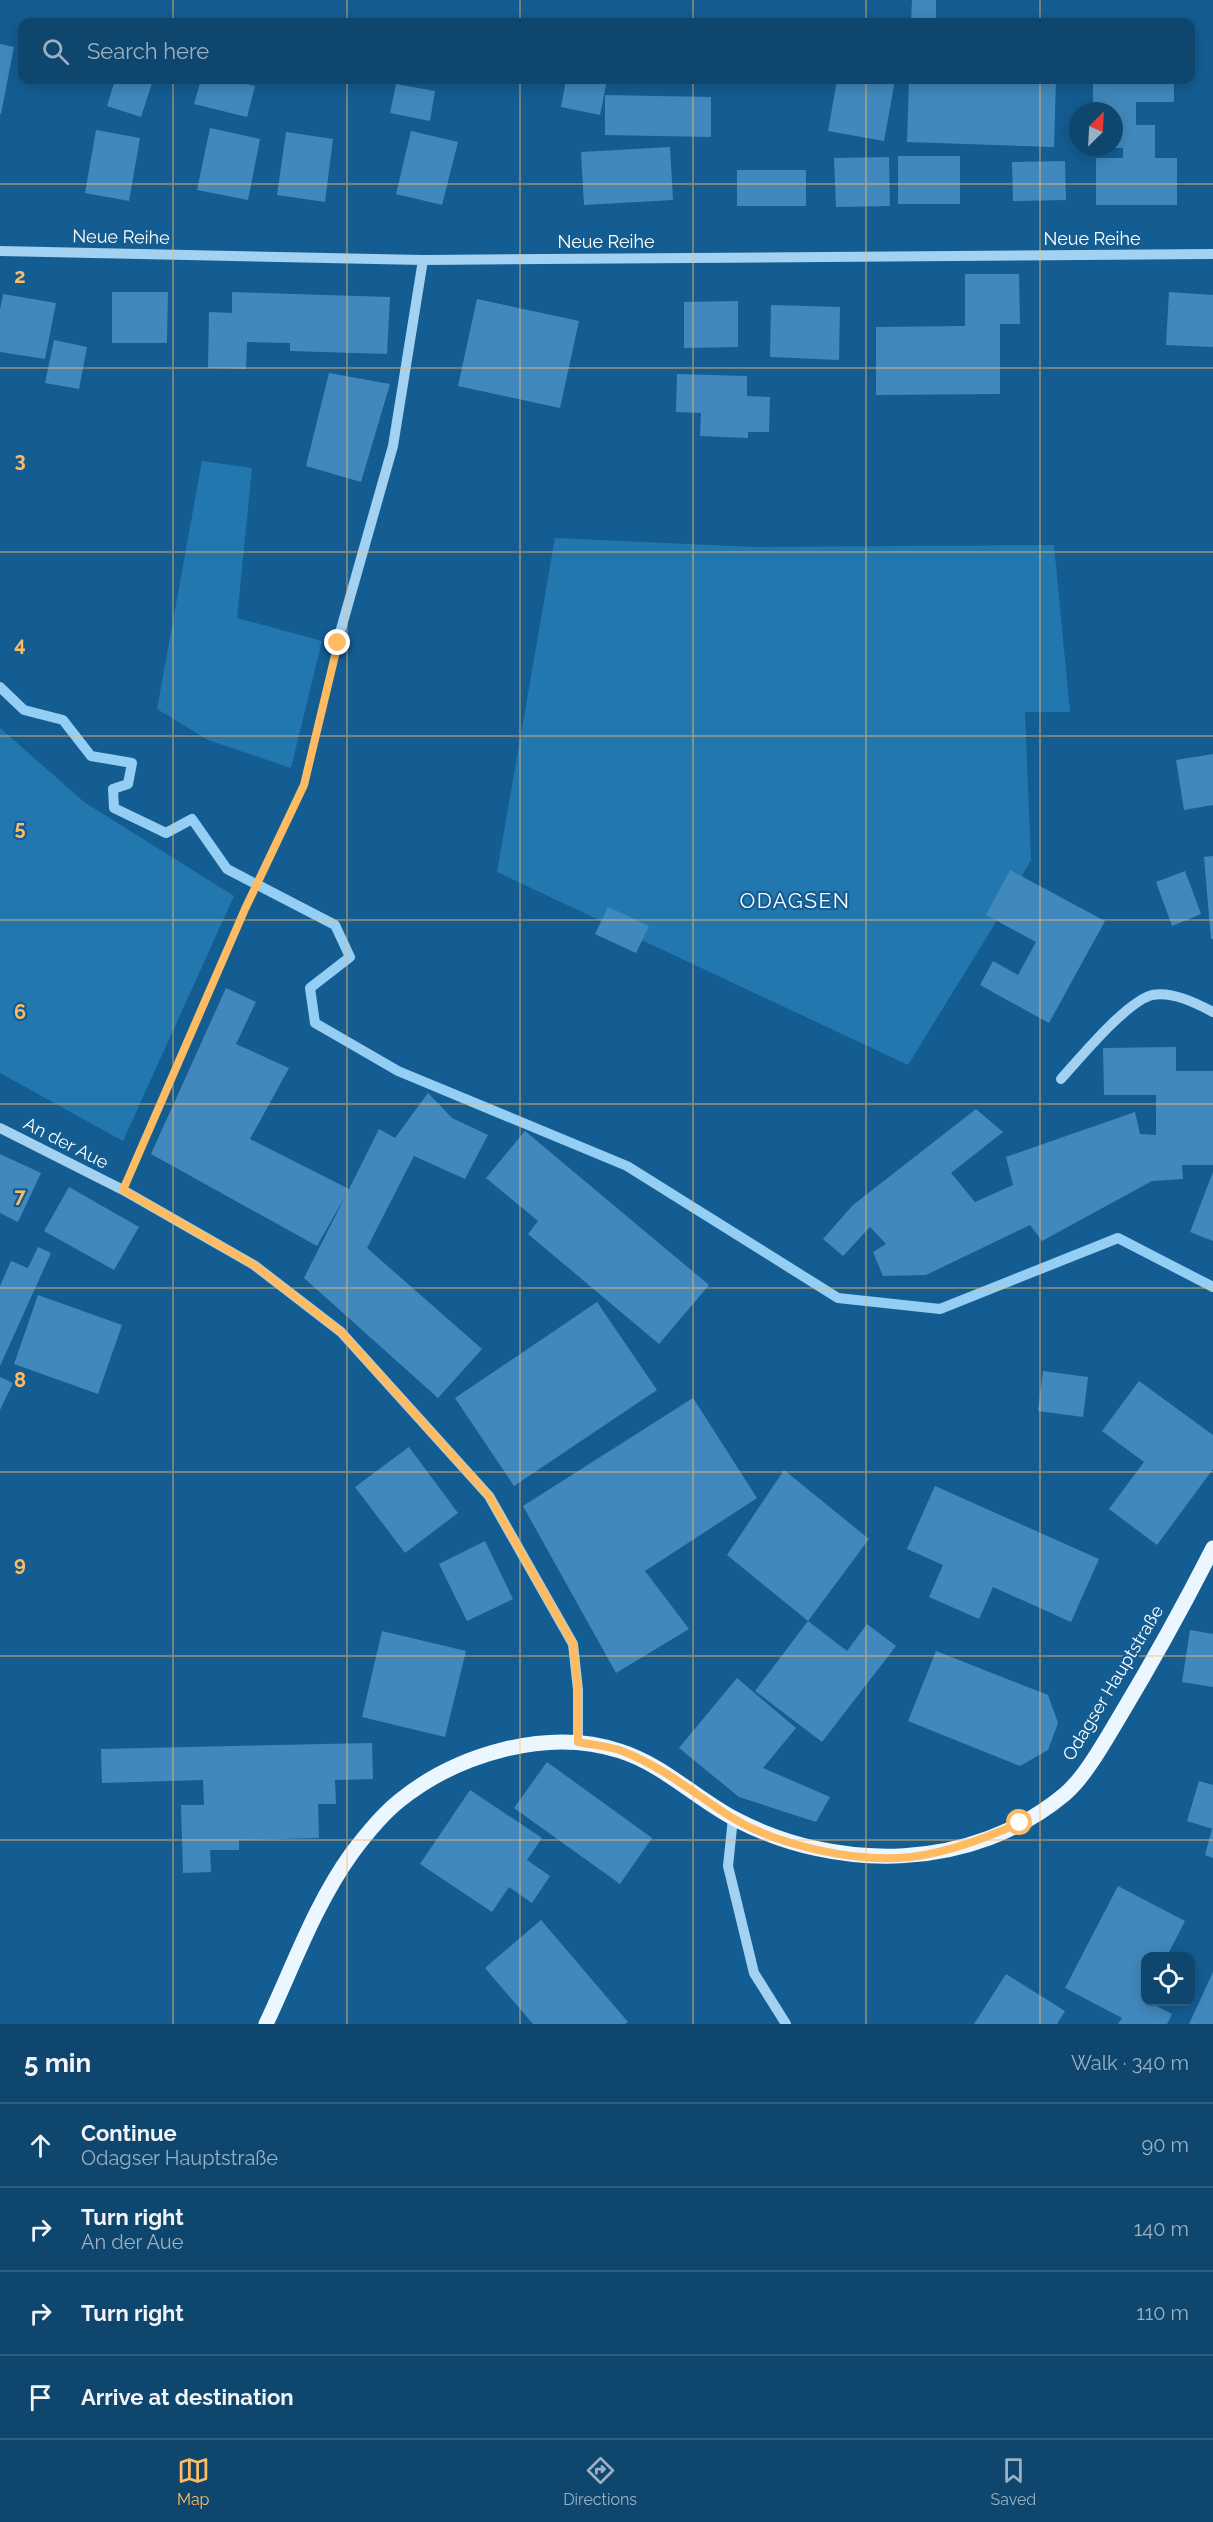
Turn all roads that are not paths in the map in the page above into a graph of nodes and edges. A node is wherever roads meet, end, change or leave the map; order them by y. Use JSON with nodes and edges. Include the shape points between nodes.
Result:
{"nodes":[{"id":1,"x":0,"y":251,"type":"edge"},
{"id":2,"x":1213,"y":254,"type":"edge"},
{"id":3,"x":423,"y":260,"type":"junction"},
{"id":4,"x":338,"y":643,"type":"road end"},
{"id":5,"x":1213,"y":1012,"type":"edge"},
{"id":6,"x":1061,"y":1079,"type":"dead end"},
{"id":7,"x":0,"y":1128,"type":"edge"},
{"id":8,"x":1213,"y":1548,"type":"edge"},
{"id":9,"x":1208,"y":1569,"type":"edge"},
{"id":10,"x":578,"y":1742,"type":"junction"},
{"id":11,"x":733,"y":1818,"type":"junction"},
{"id":12,"x":266,"y":2024,"type":"edge"},
{"id":13,"x":786,"y":2024,"type":"edge"}],
"edges":[{"from":1,"to":3,"type":"street","name":"Neue Reihe"},
{"from":2,"to":3,"type":"street","name":"Neue Reihe"},
{"from":3,"to":4,"type":"street","via":[[393,446]]},
{"from":5,"to":6,"type":"street","via":[[1185,997],[1152,995],[1121,1014]]},
{"from":7,"to":10,"type":"street","name":"An der Aue","via":[[123,1190],[254,1265],[341,1332],[489,1496],[573,1644]]},
{"from":8,"to":9,"type":"main road","name":"Odagser Hauptstraße"},
{"from":9,"to":11,"type":"main road","name":"Odagser Hauptstraße","via":[[1099,1750],[1066,1792],[1020,1823],[973,1844],[911,1857],[850,1856],[788,1843]]},
{"from":10,"to":11,"type":"main road","name":"Odagser Hauptstraße","via":[[620,1750],[658,1768]]},
{"from":10,"to":12,"type":"main road","name":"Odagser Hauptstraße","via":[[518,1744],[454,1766],[398,1802],[352,1854],[322,1903]]},
{"from":11,"to":13,"type":"street","via":[[728,1866],[754,1973]]}]}
